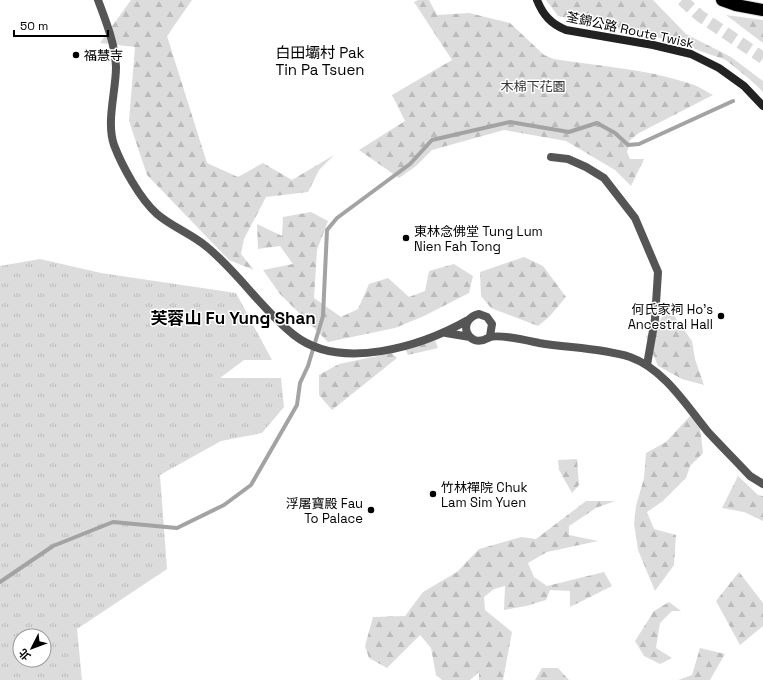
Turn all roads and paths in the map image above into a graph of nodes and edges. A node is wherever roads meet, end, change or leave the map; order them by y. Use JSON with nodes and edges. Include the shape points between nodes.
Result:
{"nodes":[{"id":1,"x":98,"y":0,"type":"edge"},
{"id":2,"x":537,"y":0,"type":"edge"},
{"id":3,"x":722,"y":0,"type":"edge"},
{"id":4,"x":763,"y":10,"type":"edge"},
{"id":5,"x":763,"y":106,"type":"edge"},
{"id":6,"x":551,"y":157,"type":"dead end"},
{"id":7,"x":468,"y":320,"type":"junction"},
{"id":8,"x":493,"y":328,"type":"junction"},
{"id":9,"x":446,"y":333,"type":"junction"},
{"id":10,"x":490,"y":336,"type":"junction"},
{"id":11,"x":470,"y":337,"type":"junction"},
{"id":12,"x":513,"y":338,"type":"junction"},
{"id":13,"x":647,"y":365,"type":"junction"},
{"id":14,"x":763,"y":484,"type":"edge"}],
"edges":[{"from":1,"to":9,"type":"street","via":[[116,62],[112,111],[113,140],[142,197],[157,214],[207,247],[292,334],[313,346],[338,352],[383,352]]},
{"from":2,"to":5,"type":"main road","name":"荃錦公路 Route Twisk","via":[[548,19],[566,30],[690,54],[719,68],[744,86]]},
{"from":3,"to":4,"type":"highway"},
{"from":6,"to":13,"type":"street","via":[[568,159],[604,178],[635,218],[658,272],[655,319]]},
{"from":7,"to":8,"type":"street","via":[[475,315],[483,315],[490,320]]},
{"from":7,"to":9,"type":"street"},
{"from":7,"to":11,"type":"street","via":[[466,329]]},
{"from":8,"to":10,"type":"street"},
{"from":8,"to":12,"type":"street"},
{"from":9,"to":11,"type":"street"},
{"from":10,"to":11,"type":"street","via":[[482,341]]},
{"from":10,"to":12,"type":"street"},
{"from":12,"to":13,"type":"street","via":[[621,355]]},
{"from":13,"to":14,"type":"street","via":[[666,382],[750,476]]}]}
